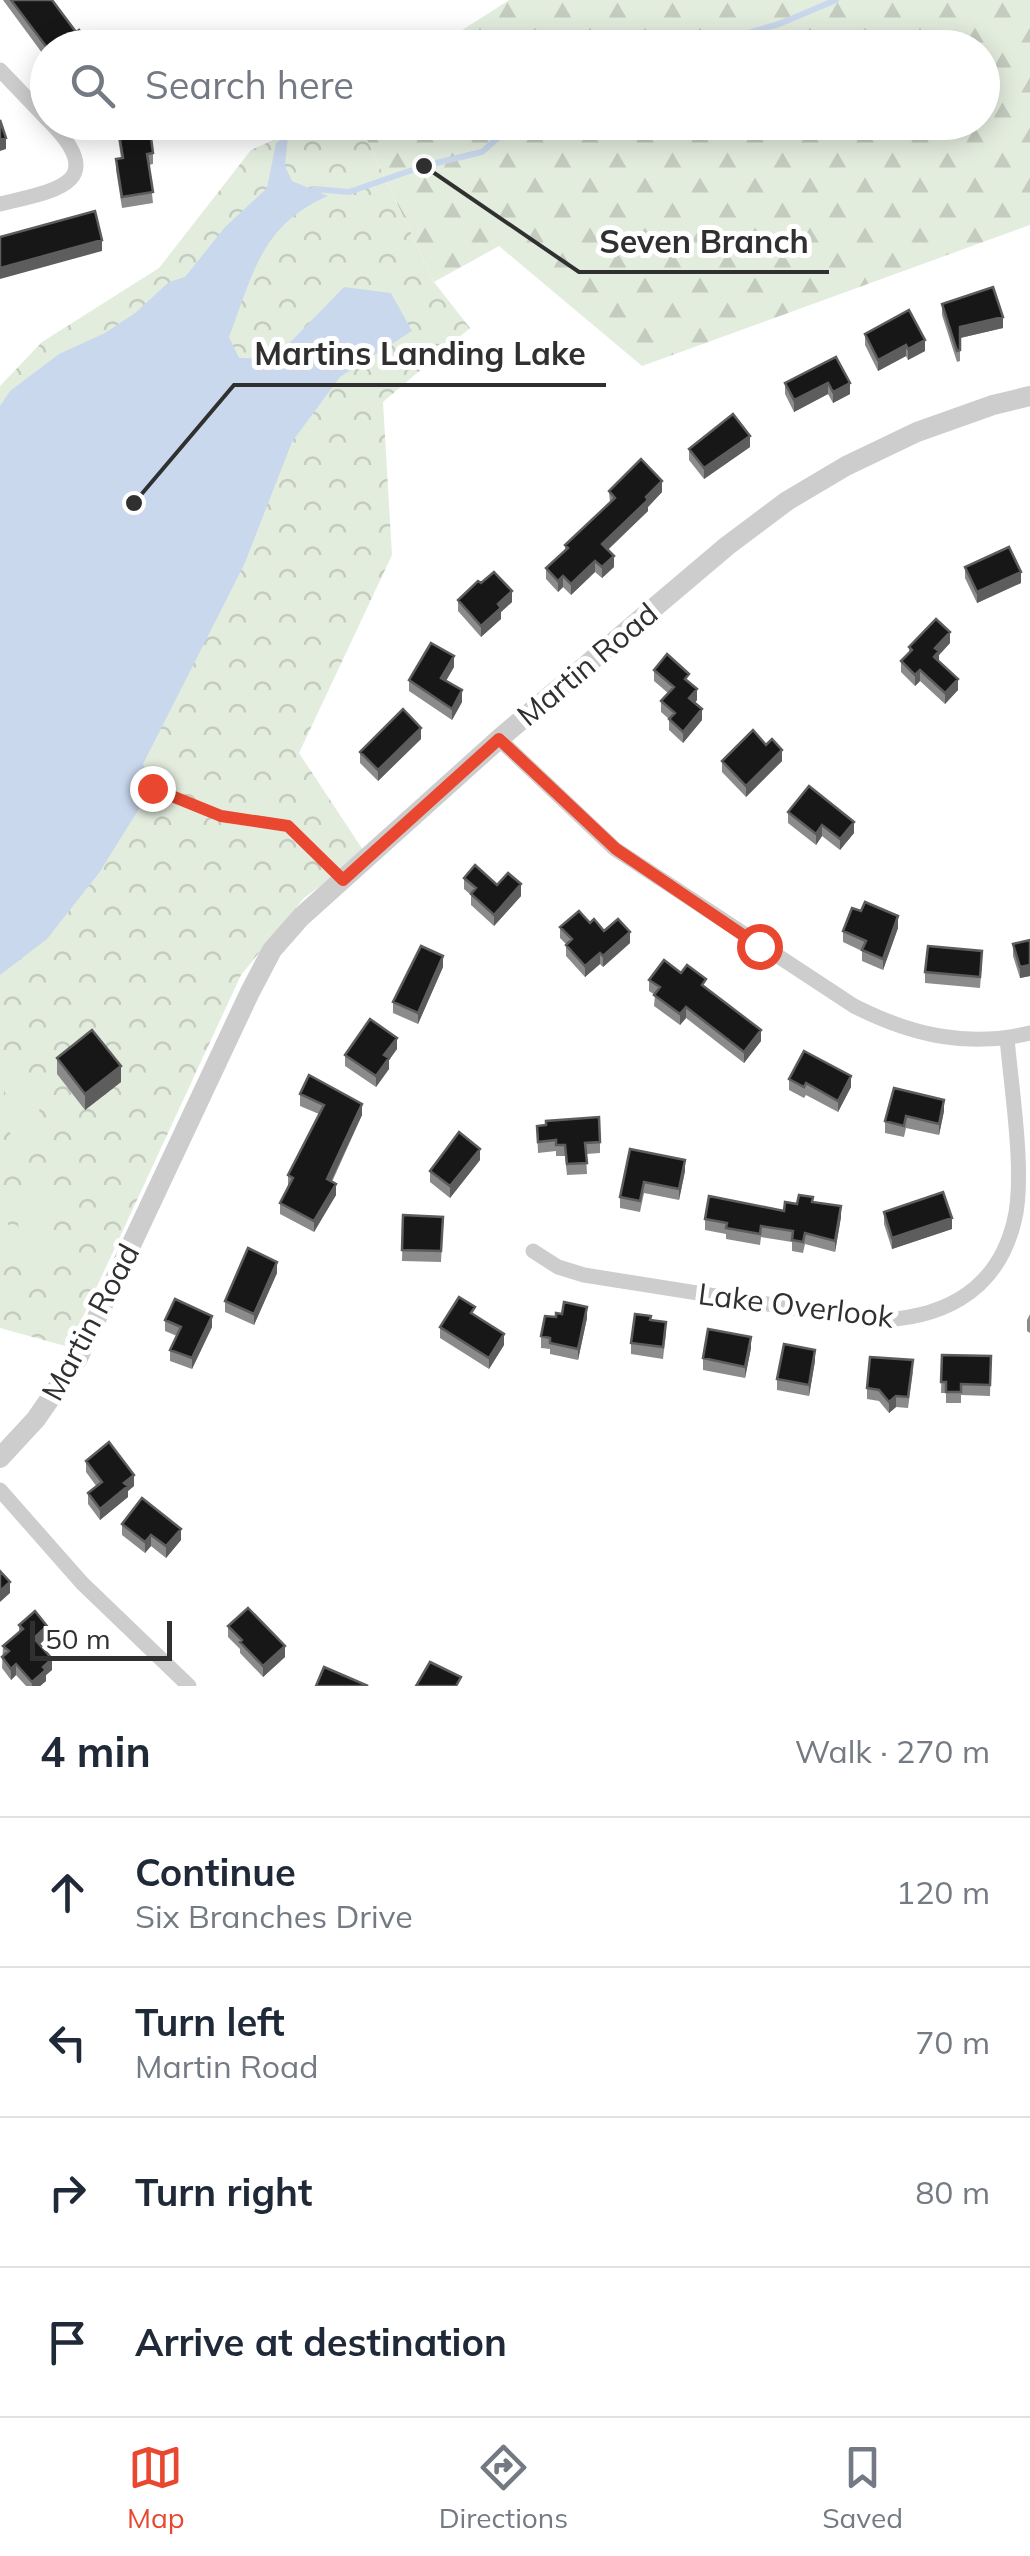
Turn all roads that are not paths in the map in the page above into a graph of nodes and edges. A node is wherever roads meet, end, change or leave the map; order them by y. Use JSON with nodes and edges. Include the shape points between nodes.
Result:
{"nodes":[{"id":1,"x":0,"y":70,"type":"edge"},
{"id":2,"x":30,"y":101,"type":"edge"},
{"id":3,"x":65,"y":140,"type":"edge"},
{"id":4,"x":0,"y":204,"type":"edge"},
{"id":5,"x":1030,"y":396,"type":"edge"},
{"id":6,"x":499,"y":739,"type":"junction"},
{"id":7,"x":152,"y":788,"type":"dead end"},
{"id":8,"x":343,"y":880,"type":"junction"},
{"id":9,"x":1030,"y":1032,"type":"edge"},
{"id":10,"x":1007,"y":1038,"type":"junction"},
{"id":11,"x":533,"y":1251,"type":"dead end"},
{"id":12,"x":0,"y":1458,"type":"edge"},
{"id":13,"x":0,"y":1490,"type":"edge"},
{"id":14,"x":189,"y":1686,"type":"edge"}],
"edges":[{"from":1,"to":2,"type":"street"},
{"from":3,"to":4,"type":"street","via":[[75,152],[71,179],[60,189]]},
{"from":5,"to":6,"type":"street","name":"Martin Road","via":[[916,432],[787,501]]},
{"from":6,"to":8,"type":"street","name":"Martin Road"},
{"from":6,"to":10,"type":"street","via":[[616,849],[854,1006],[928,1036]]},
{"from":7,"to":8,"type":"lane","via":[[221,816],[288,826]]},
{"from":8,"to":12,"type":"street","name":"Martin Road","via":[[272,950],[78,1358],[36,1420]]},
{"from":9,"to":10,"type":"street"},
{"from":10,"to":11,"type":"street","name":"Lake Overlook","via":[[1015,1220],[988,1275],[939,1311],[904,1320],[849,1317],[584,1275]]},
{"from":13,"to":14,"type":"street","via":[[82,1583]]}]}
